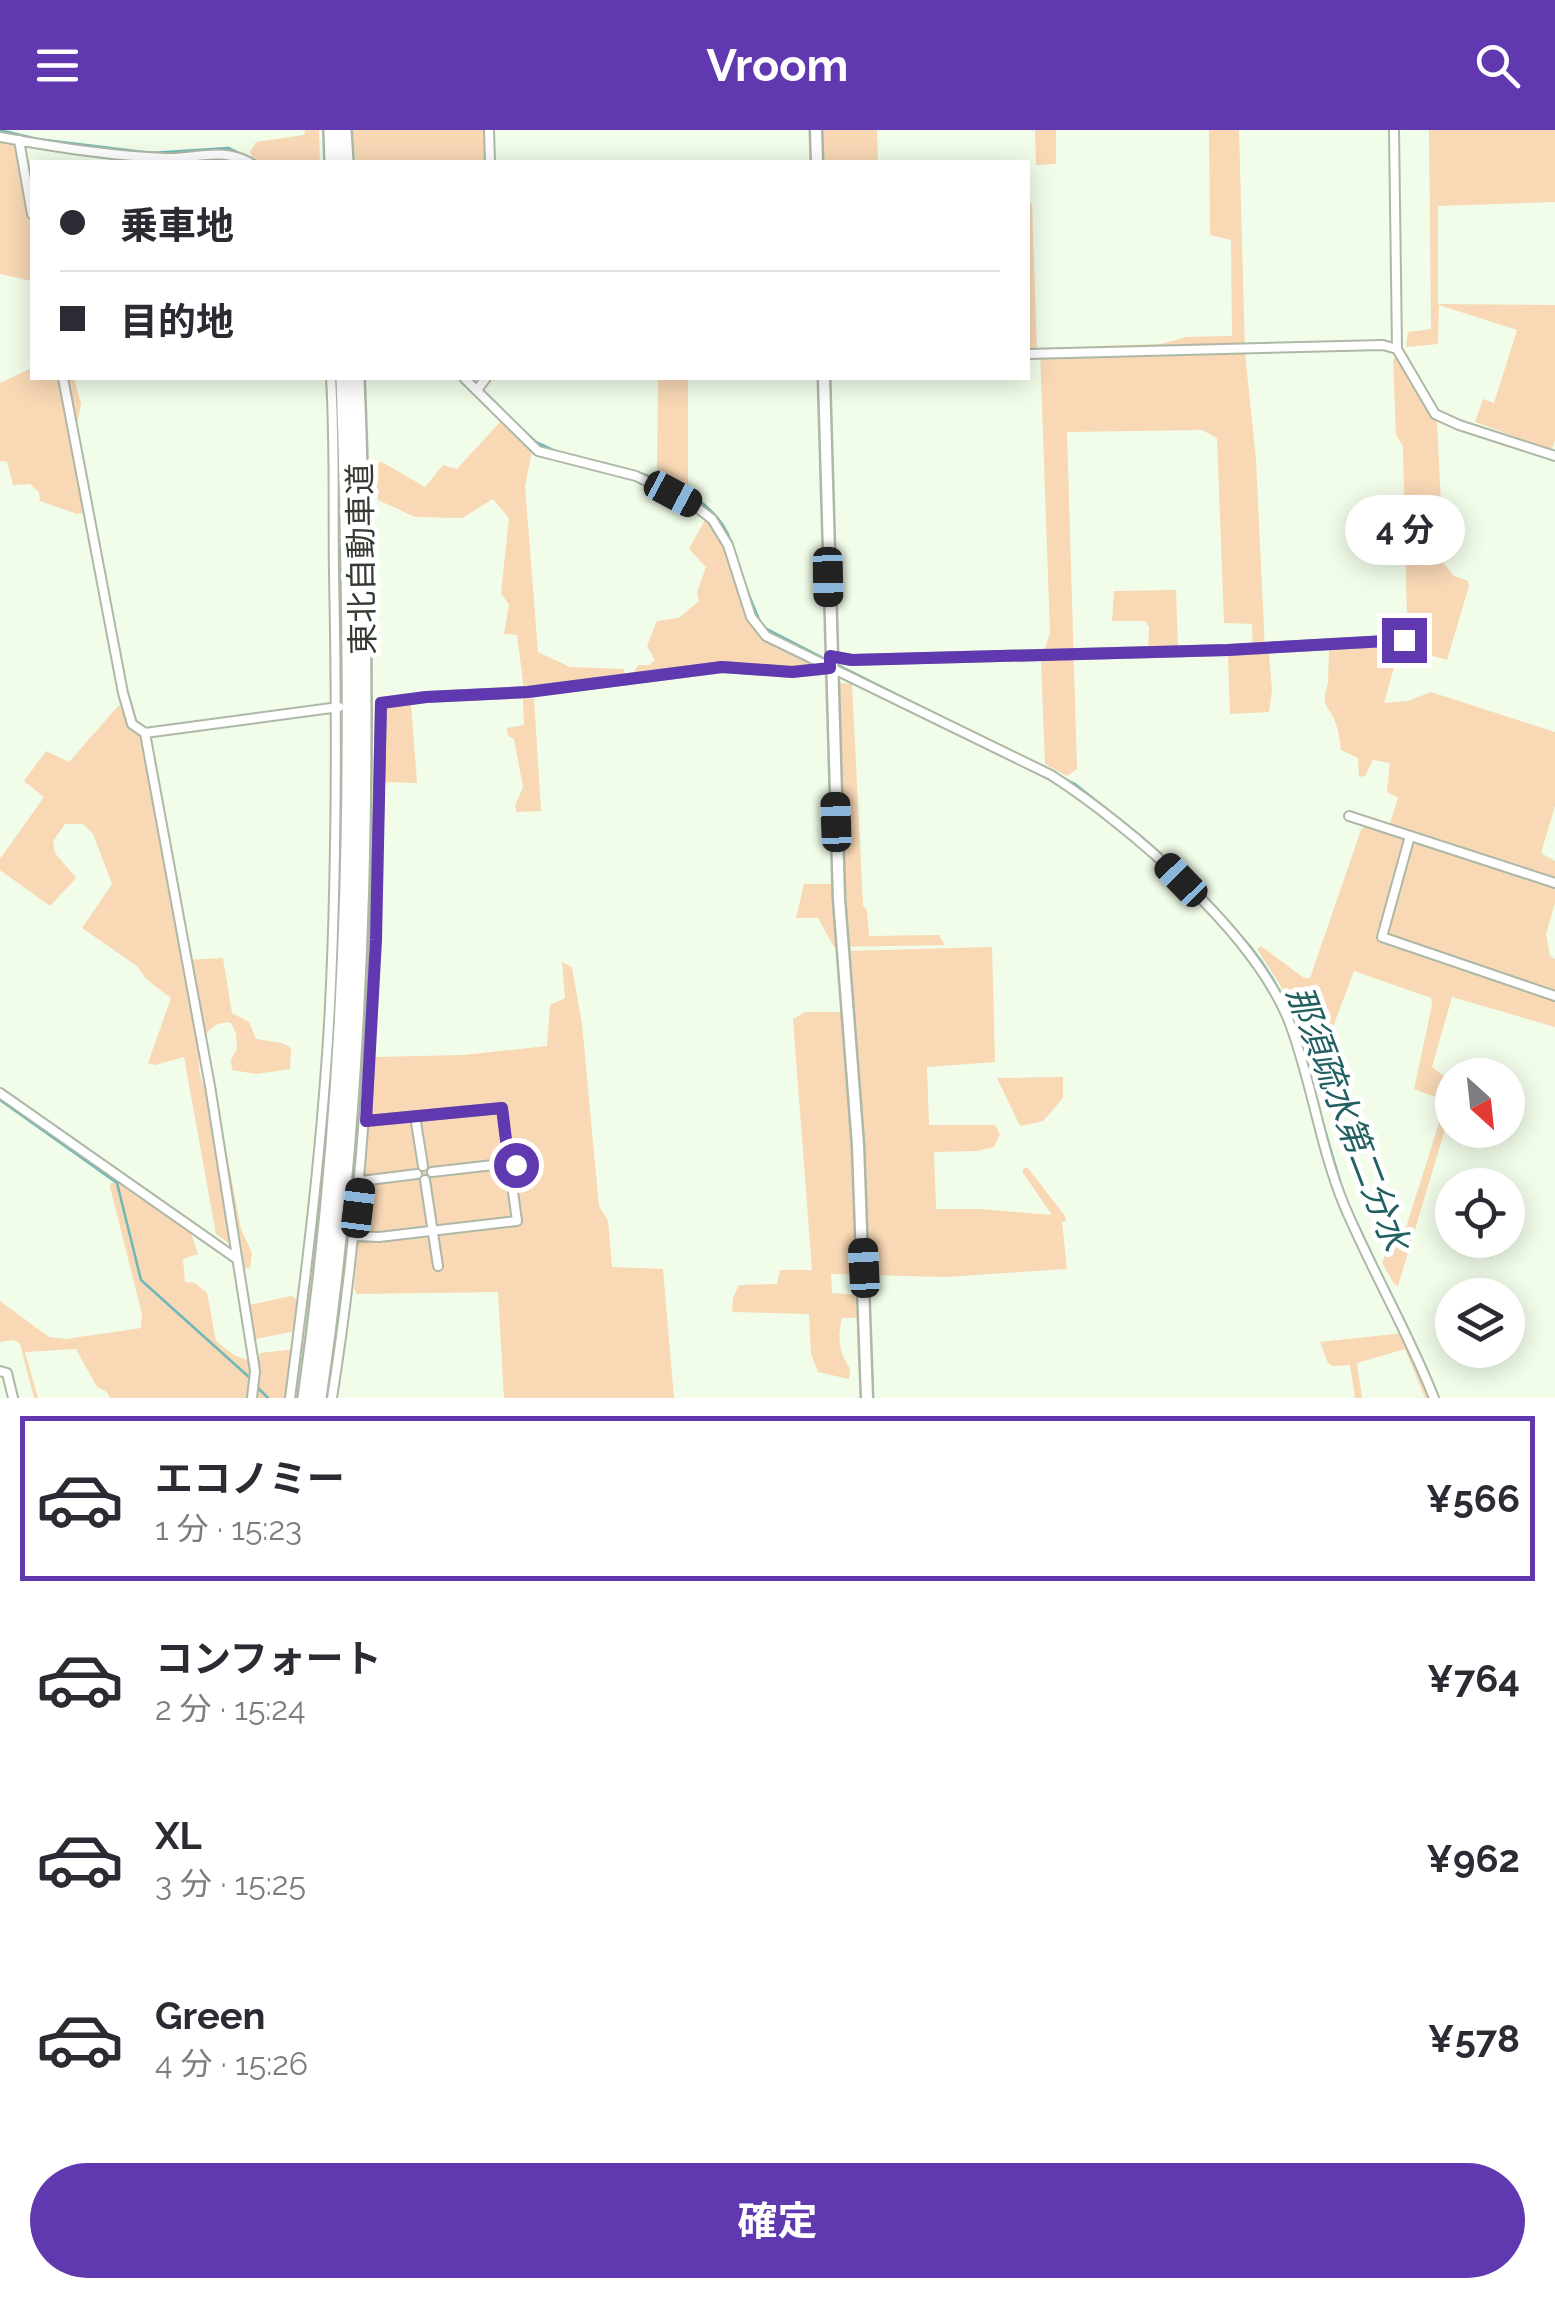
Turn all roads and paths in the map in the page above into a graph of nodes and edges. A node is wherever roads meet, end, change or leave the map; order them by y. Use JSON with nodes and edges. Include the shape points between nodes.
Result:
{"nodes":[{"id":1,"x":332,"y":130,"type":"edge"},
{"id":2,"x":344,"y":130,"type":"edge"},
{"id":3,"x":489,"y":130,"type":"edge"},
{"id":4,"x":816,"y":130,"type":"edge"},
{"id":5,"x":1394,"y":130,"type":"edge"},
{"id":6,"x":0,"y":136,"type":"edge"},
{"id":7,"x":19,"y":140,"type":"junction"},
{"id":8,"x":245,"y":160,"type":"edge"},
{"id":9,"x":333,"y":160,"type":"edge"},
{"id":10,"x":346,"y":160,"type":"edge"},
{"id":11,"x":490,"y":160,"type":"edge"},
{"id":12,"x":817,"y":160,"type":"edge"},
{"id":13,"x":30,"y":203,"type":"edge"},
{"id":14,"x":1396,"y":349,"type":"junction"},
{"id":15,"x":1030,"y":354,"type":"edge"},
{"id":16,"x":63,"y":380,"type":"edge"},
{"id":17,"x":331,"y":380,"type":"edge"},
{"id":18,"x":344,"y":380,"type":"edge"},
{"id":19,"x":356,"y":380,"type":"edge"},
{"id":20,"x":466,"y":380,"type":"edge"},
{"id":21,"x":484,"y":380,"type":"edge"},
{"id":22,"x":824,"y":380,"type":"edge"},
{"id":23,"x":476,"y":390,"type":"junction"},
{"id":24,"x":1555,"y":456,"type":"edge"},
{"id":25,"x":1404,"y":640,"type":"dead end"},
{"id":26,"x":830,"y":662,"type":"junction"},
{"id":27,"x":340,"y":707,"type":"junction"},
{"id":28,"x":145,"y":732,"type":"junction"},
{"id":29,"x":1349,"y":816,"type":"dead end"},
{"id":30,"x":1410,"y":836,"type":"junction"},
{"id":31,"x":1555,"y":883,"type":"edge"},
{"id":32,"x":1555,"y":996,"type":"edge"},
{"id":33,"x":0,"y":1093,"type":"edge"},
{"id":34,"x":415,"y":1116,"type":"junction"},
{"id":35,"x":366,"y":1121,"type":"junction"},
{"id":36,"x":508,"y":1156,"type":"junction"},
{"id":37,"x":502,"y":1164,"type":"junction"},
{"id":38,"x":510,"y":1170,"type":"junction"},
{"id":39,"x":424,"y":1176,"type":"junction"},
{"id":40,"x":362,"y":1181,"type":"junction"},
{"id":41,"x":433,"y":1231,"type":"junction"},
{"id":42,"x":355,"y":1236,"type":"junction"},
{"id":43,"x":237,"y":1258,"type":"junction"},
{"id":44,"x":438,"y":1266,"type":"dead end"},
{"id":45,"x":0,"y":1371,"type":"edge"},
{"id":46,"x":13,"y":1398,"type":"edge"},
{"id":47,"x":252,"y":1398,"type":"edge"},
{"id":48,"x":290,"y":1398,"type":"edge"},
{"id":49,"x":306,"y":1398,"type":"edge"},
{"id":50,"x":318,"y":1398,"type":"edge"},
{"id":51,"x":332,"y":1398,"type":"edge"},
{"id":52,"x":866,"y":1398,"type":"edge"},
{"id":53,"x":1434,"y":1398,"type":"edge"}],
"edges":[{"from":1,"to":9,"type":"highway"},
{"from":2,"to":10,"type":"highway"},
{"from":3,"to":11,"type":"street"},
{"from":4,"to":12,"type":"street"},
{"from":5,"to":14,"type":"street"},
{"from":6,"to":7,"type":"street"},
{"from":7,"to":8,"type":"street","via":[[162,158],[220,153]]},
{"from":7,"to":13,"type":"street"},
{"from":14,"to":15,"type":"street"},
{"from":14,"to":24,"type":"street","via":[[1436,414]]},
{"from":16,"to":28,"type":"street","via":[[126,710]]},
{"from":17,"to":27,"type":"street"},
{"from":18,"to":49,"type":"highway","name":"東北自動車道","via":[[352,744],[346,994],[328,1235]]},
{"from":19,"to":50,"type":"highway","name":"東北自動車道","via":[[364,760],[358,993]]},
{"from":20,"to":23,"type":"street"},
{"from":21,"to":23,"type":"street"},
{"from":22,"to":26,"type":"street"},
{"from":23,"to":26,"type":"street","via":[[538,451],[636,476],[705,513],[723,534],[760,630]]},
{"from":25,"to":26,"type":"street"},
{"from":26,"to":35,"type":"street","via":[[792,672],[722,667],[381,703]]},
{"from":26,"to":52,"type":"street"},
{"from":26,"to":53,"type":"street","via":[[1082,795],[1162,860],[1248,954],[1289,1022],[1342,1201]]},
{"from":27,"to":28,"type":"street"},
{"from":27,"to":48,"type":"street","via":[[335,943]]},
{"from":28,"to":43,"type":"street"},
{"from":29,"to":30,"type":"street"},
{"from":30,"to":31,"type":"street"},
{"from":30,"to":32,"type":"street","via":[[1382,937]]},
{"from":33,"to":43,"type":"street"},
{"from":34,"to":35,"type":"street"},
{"from":34,"to":36,"type":"street","via":[[502,1108]]},
{"from":34,"to":39,"type":"street"},
{"from":35,"to":40,"type":"street"},
{"from":36,"to":37,"type":"street"},
{"from":36,"to":38,"type":"street","via":[[517,1163]]},
{"from":37,"to":38,"type":"street"},
{"from":37,"to":39,"type":"street"},
{"from":38,"to":41,"type":"street","via":[[518,1221]]},
{"from":39,"to":40,"type":"street"},
{"from":39,"to":41,"type":"street"},
{"from":40,"to":42,"type":"street"},
{"from":41,"to":42,"type":"street"},
{"from":41,"to":44,"type":"street"},
{"from":42,"to":51,"type":"street"},
{"from":43,"to":47,"type":"street","via":[[255,1371]]},
{"from":45,"to":46,"type":"street","via":[[7,1373]]}]}
